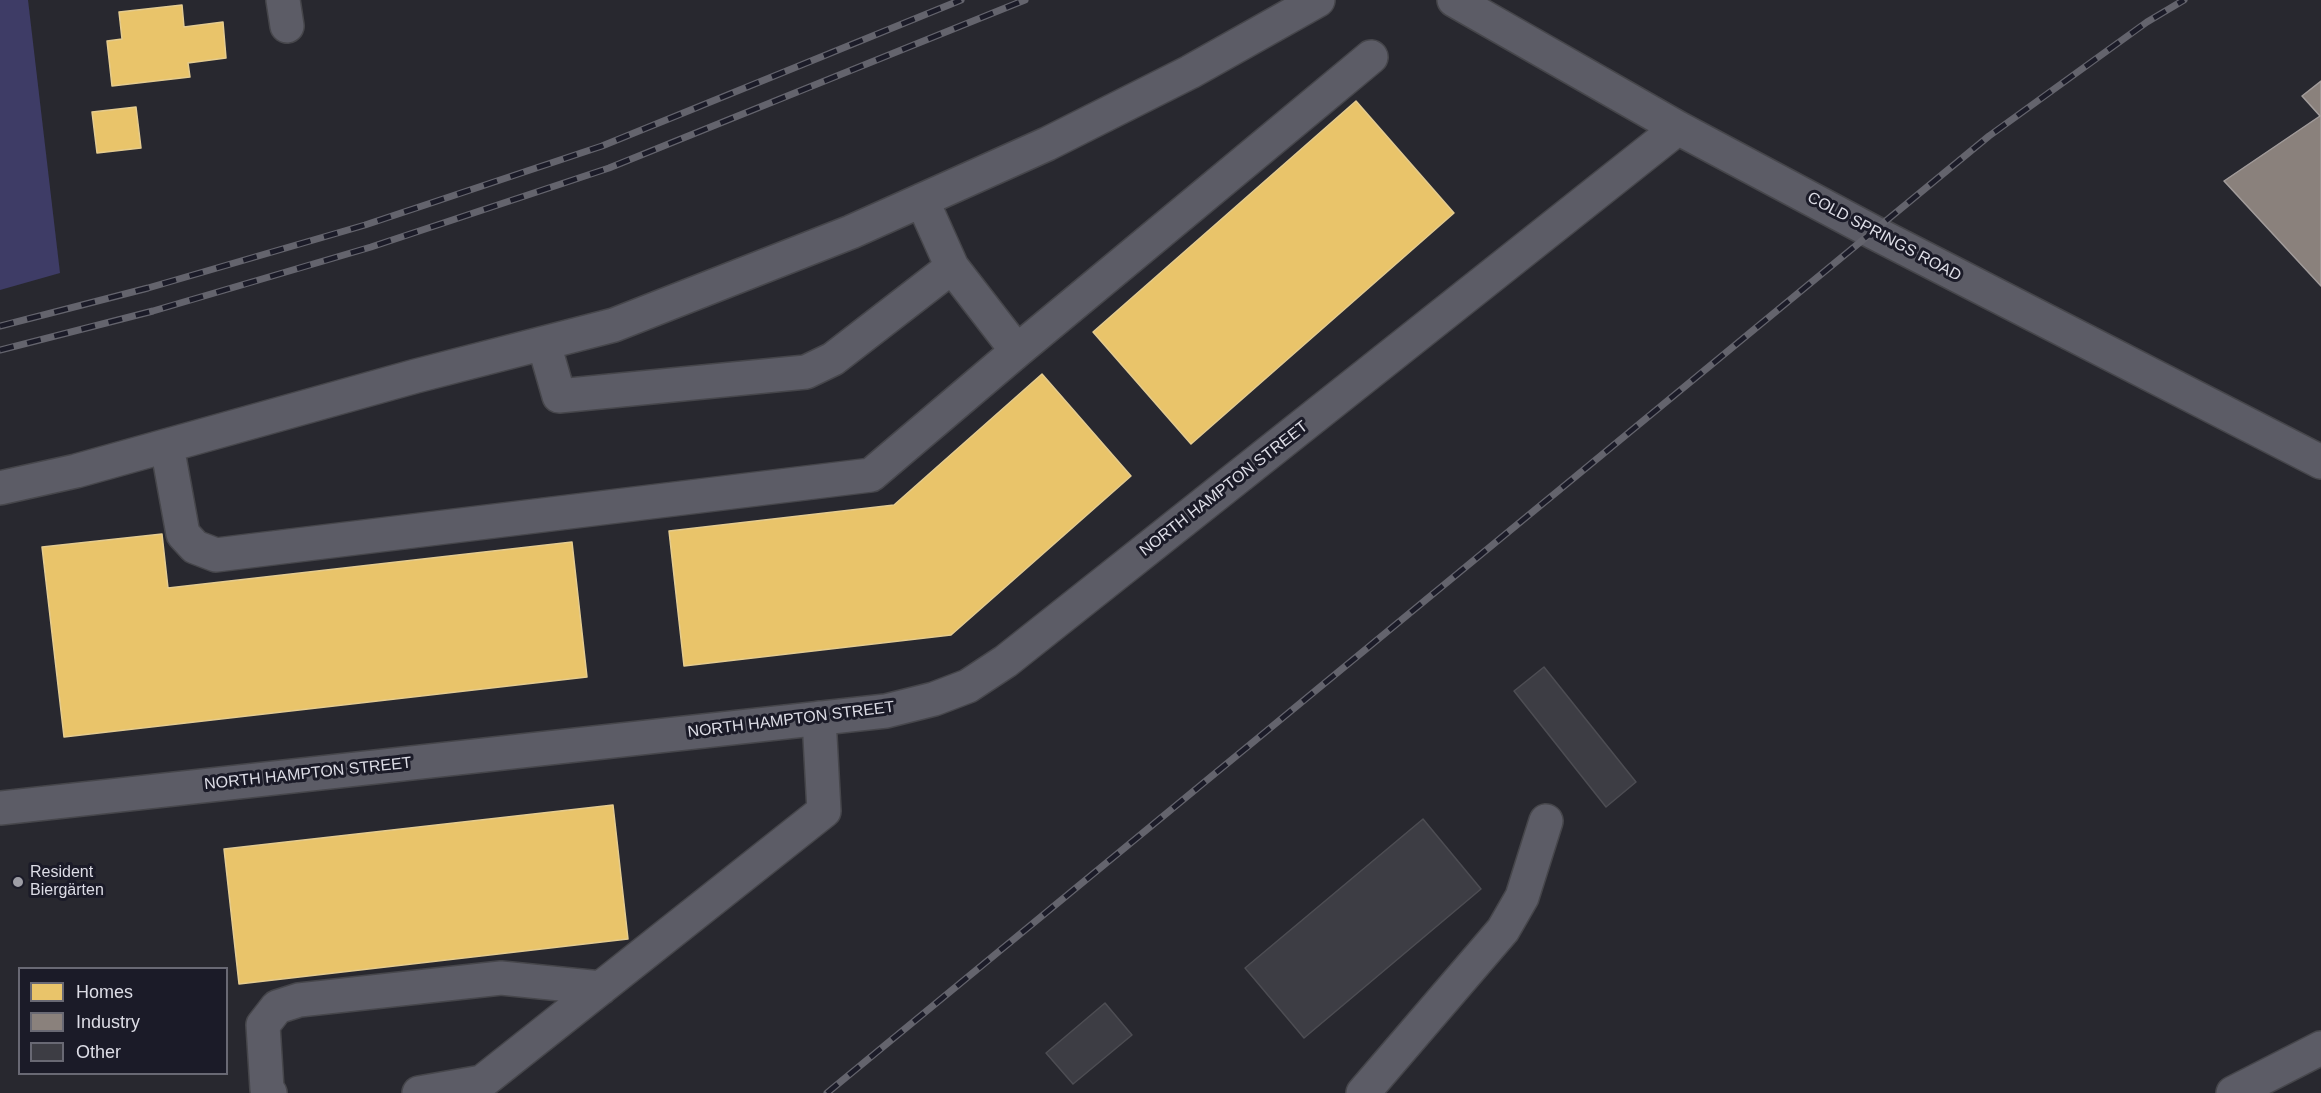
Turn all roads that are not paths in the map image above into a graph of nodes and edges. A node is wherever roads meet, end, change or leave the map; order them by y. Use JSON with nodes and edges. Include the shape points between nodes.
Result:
{"nodes":[{"id":1,"x":1318,"y":0,"type":"edge"},
{"id":2,"x":1454,"y":0,"type":"edge"},
{"id":3,"x":1371,"y":57,"type":"dead end"},
{"id":4,"x":1678,"y":128,"type":"junction"},
{"id":5,"x":922,"y":200,"type":"junction"},
{"id":6,"x":952,"y":267,"type":"junction"},
{"id":7,"x":544,"y":344,"type":"junction"},
{"id":8,"x":1017,"y":351,"type":"junction"},
{"id":9,"x":166,"y":446,"type":"junction"},
{"id":10,"x":2321,"y":462,"type":"edge"},
{"id":11,"x":0,"y":488,"type":"edge"},
{"id":12,"x":819,"y":718,"type":"junction"},
{"id":13,"x":0,"y":808,"type":"edge"},
{"id":14,"x":1546,"y":821,"type":"dead end"},
{"id":15,"x":601,"y":988,"type":"junction"},
{"id":16,"x":2321,"y":1048,"type":"edge"},
{"id":17,"x":270,"y":1093,"type":"edge"},
{"id":18,"x":419,"y":1093,"type":"edge"},
{"id":19,"x":1362,"y":1093,"type":"edge"},
{"id":20,"x":2233,"y":1093,"type":"edge"}],
"edges":[{"from":1,"to":5,"type":"street","via":[[1190,72],[1047,144]]},
{"from":2,"to":4,"type":"street","name":"COLD SPRINGS ROAD"},
{"from":3,"to":8,"type":"street"},
{"from":4,"to":10,"type":"street","name":"COLD SPRINGS ROAD"},
{"from":4,"to":12,"type":"street","name":"NORTH HAMPTON STREET","via":[[1006,661],[968,686],[934,699],[886,711]]},
{"from":5,"to":6,"type":"street"},
{"from":5,"to":7,"type":"street","via":[[614,325]]},
{"from":6,"to":7,"type":"street","via":[[833,359],[806,372],[559,396]]},
{"from":6,"to":8,"type":"street"},
{"from":7,"to":9,"type":"street"},
{"from":8,"to":9,"type":"street","via":[[871,475],[216,555],[195,547],[183,534]]},
{"from":9,"to":11,"type":"street"},
{"from":12,"to":13,"type":"street","name":"NORTH HAMPTON STREET"},
{"from":12,"to":15,"type":"street","via":[[824,811]]},
{"from":14,"to":19,"type":"street","via":[[1522,897],[1503,930]]},
{"from":15,"to":17,"type":"street","via":[[501,978],[299,1000],[277,1007],[263,1024]]},
{"from":15,"to":18,"type":"street","via":[[482,1082]]},
{"from":16,"to":20,"type":"street"}]}
